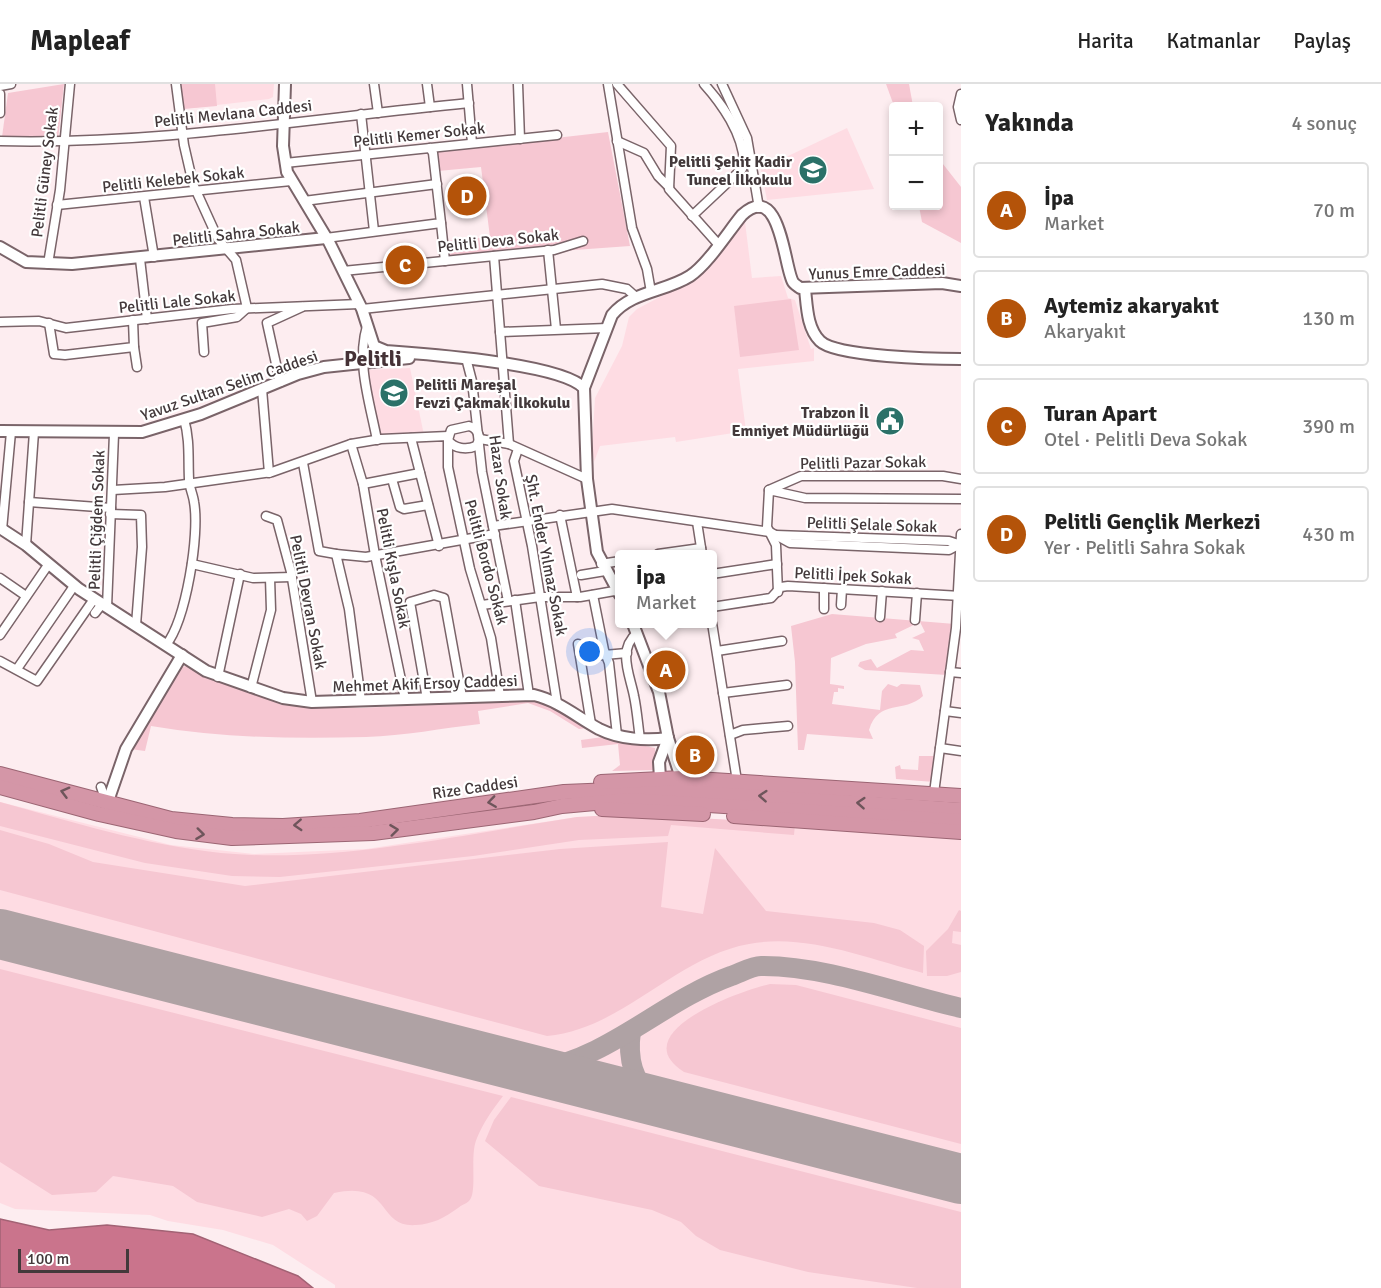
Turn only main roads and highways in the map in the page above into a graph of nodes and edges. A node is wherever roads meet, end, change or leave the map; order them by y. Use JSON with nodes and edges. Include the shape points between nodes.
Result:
{"nodes":[{"id":1,"x":0,"y":774,"type":"edge"},
{"id":2,"x":0,"y":787,"type":"edge"},
{"id":3,"x":961,"y":796,"type":"edge"},
{"id":4,"x":520,"y":798,"type":"junction"},
{"id":5,"x":822,"y":806,"type":"junction"},
{"id":6,"x":961,"y":810,"type":"edge"},
{"id":7,"x":534,"y":812,"type":"junction"},
{"id":8,"x":961,"y":820,"type":"edge"},
{"id":9,"x":961,"y":832,"type":"edge"}],
"edges":[{"from":4,"to":1,"type":"highway","name":"Rize Caddesi","one_way":true,"via":[[360,821],[232,825],[171,819]]},
{"from":2,"to":7,"type":"highway","name":"Rize Caddesi","one_way":true,"via":[[121,819],[232,838],[373,833]]},
{"from":3,"to":4,"type":"highway","via":[[660,778],[546,789]]},
{"from":5,"to":4,"type":"highway","name":"Rize Caddesi","one_way":true,"via":[[660,789],[564,792]]},
{"from":6,"to":5,"type":"highway","name":"Rize Caddesi","one_way":true},
{"from":5,"to":7,"type":"highway","name":"Rize Caddesi","via":[[628,800]]},
{"from":5,"to":8,"type":"highway","name":"Rize Caddesi"},
{"from":7,"to":9,"type":"highway","via":[[664,812]]}]}
